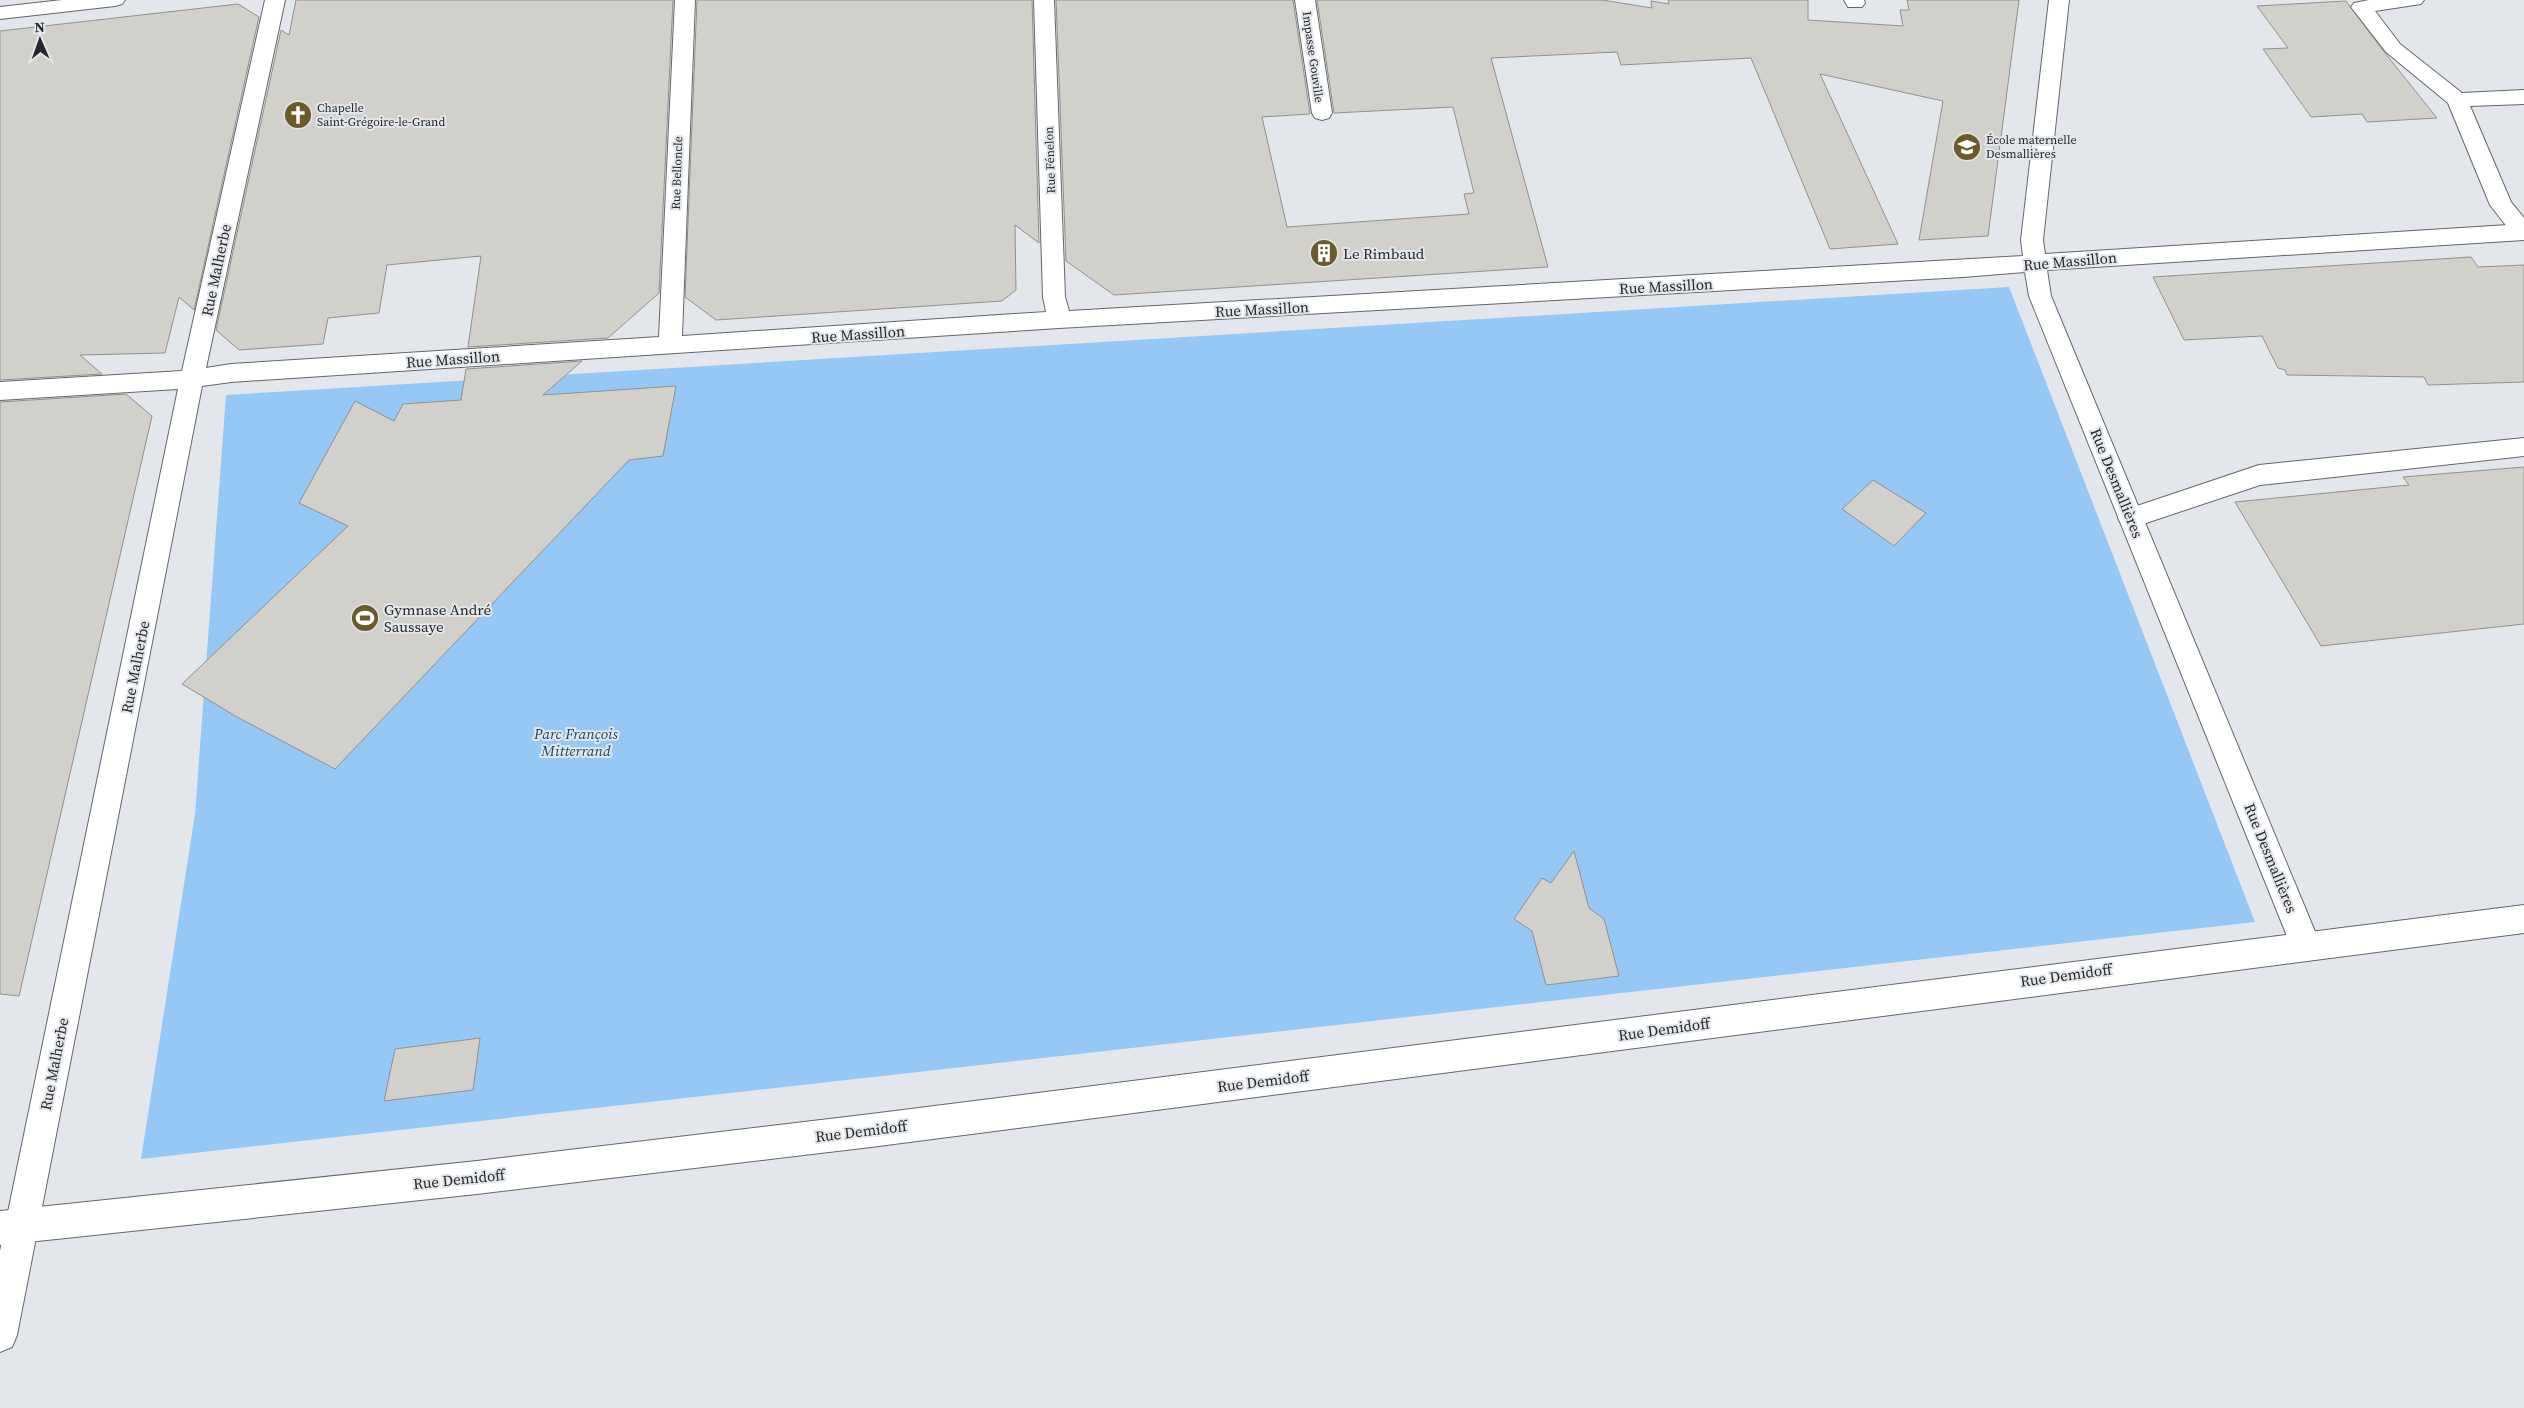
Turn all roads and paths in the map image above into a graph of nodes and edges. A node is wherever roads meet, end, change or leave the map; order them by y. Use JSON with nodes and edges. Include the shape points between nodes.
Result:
{"nodes":[{"id":1,"x":115,"y":0,"type":"edge"},
{"id":2,"x":276,"y":0,"type":"edge"},
{"id":3,"x":685,"y":0,"type":"edge"},
{"id":4,"x":1044,"y":0,"type":"edge"},
{"id":5,"x":1305,"y":0,"type":"edge"},
{"id":6,"x":2059,"y":0,"type":"edge"},
{"id":7,"x":2414,"y":0,"type":"edge"},
{"id":8,"x":0,"y":13,"type":"edge"},
{"id":9,"x":2524,"y":97,"type":"edge"},
{"id":10,"x":2457,"y":100,"type":"junction"},
{"id":11,"x":1322,"y":113,"type":"dead end"},
{"id":12,"x":2523,"y":232,"type":"edge"},
{"id":13,"x":2034,"y":264,"type":"junction"},
{"id":14,"x":1059,"y":320,"type":"junction"},
{"id":15,"x":670,"y":346,"type":"junction"},
{"id":16,"x":192,"y":379,"type":"junction"},
{"id":17,"x":0,"y":391,"type":"edge"},
{"id":18,"x":2524,"y":447,"type":"edge"},
{"id":19,"x":2131,"y":518,"type":"junction"},
{"id":20,"x":2524,"y":919,"type":"edge"},
{"id":21,"x":2306,"y":946,"type":"junction"},
{"id":22,"x":14,"y":1231,"type":"edge"},
{"id":23,"x":0,"y":1335,"type":"edge"}],
"edges":[{"from":1,"to":8,"type":"street"},
{"from":2,"to":16,"type":"street","name":"Rue Malherbe"},
{"from":3,"to":15,"type":"street","name":"Rue Belloncle"},
{"from":4,"to":14,"type":"street","name":"Rue Fénelon","via":[[1054,297]]},
{"from":5,"to":11,"type":"street","name":"Impasse Gouville"},
{"from":6,"to":13,"type":"street","name":"Rue Desmallières","via":[[2032,240]]},
{"from":7,"to":10,"type":"street","via":[[2361,7],[2393,48]]},
{"from":9,"to":10,"type":"street"},
{"from":10,"to":12,"type":"street","via":[[2501,206]]},
{"from":12,"to":13,"type":"street","name":"Rue Massillon"},
{"from":13,"to":14,"type":"street","name":"Rue Massillon"},
{"from":13,"to":19,"type":"street","name":"Rue Desmallières","via":[[2040,296]]},
{"from":14,"to":15,"type":"street","name":"Rue Massillon"},
{"from":15,"to":16,"type":"street","name":"Rue Massillon","via":[[230,373]]},
{"from":16,"to":17,"type":"street","name":"Rue Massillon"},
{"from":16,"to":22,"type":"street","name":"Rue Malherbe"},
{"from":18,"to":19,"type":"street","via":[[2259,474]]},
{"from":19,"to":21,"type":"street","name":"Rue Desmallières"},
{"from":20,"to":21,"type":"street","name":"Rue Demidoff"},
{"from":21,"to":22,"type":"street","name":"Rue Demidoff","via":[[650,1158]]},
{"from":22,"to":23,"type":"street","name":"Rue Malherbe"}]}
